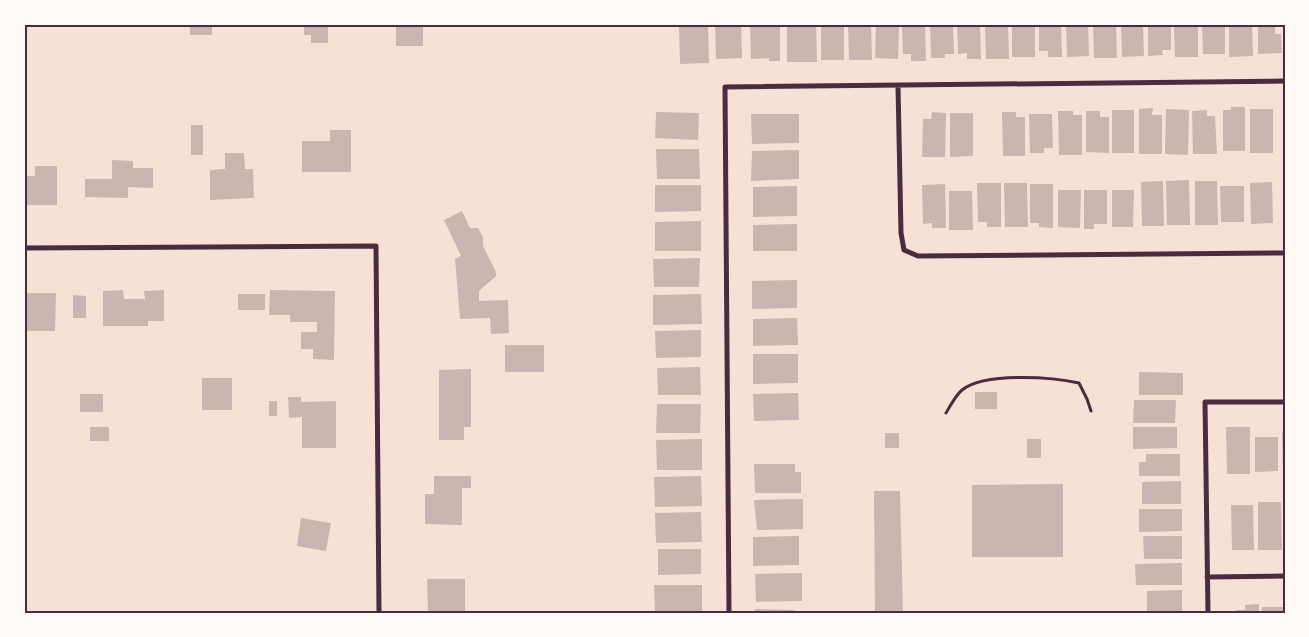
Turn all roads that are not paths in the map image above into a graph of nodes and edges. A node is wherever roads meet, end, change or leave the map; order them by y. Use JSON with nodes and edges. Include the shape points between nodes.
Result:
{"nodes":[{"id":1,"x":1285,"y":81,"type":"edge"},
{"id":2,"x":898,"y":86,"type":"junction"},
{"id":3,"x":24,"y":249,"type":"edge"},
{"id":4,"x":1285,"y":253,"type":"edge"},
{"id":5,"x":1285,"y":402,"type":"edge"},
{"id":6,"x":1090,"y":411,"type":"dead end"},
{"id":7,"x":946,"y":413,"type":"dead end"},
{"id":8,"x":1285,"y":576,"type":"edge"},
{"id":9,"x":1208,"y":577,"type":"junction"},
{"id":10,"x":379,"y":613,"type":"edge"},
{"id":11,"x":729,"y":613,"type":"edge"},
{"id":12,"x":1208,"y":613,"type":"edge"}],
"edges":[{"from":1,"to":2,"type":"street"},
{"from":2,"to":4,"type":"street","via":[[900,232],[904,250],[918,256]]},
{"from":2,"to":11,"type":"street","via":[[725,87]]},
{"from":3,"to":10,"type":"street","via":[[376,246]]},
{"from":5,"to":9,"type":"street","via":[[1205,402]]},
{"from":6,"to":7,"type":"lane","via":[[1078,383],[1019,379],[984,380],[962,390]]},
{"from":8,"to":9,"type":"street"},
{"from":9,"to":12,"type":"street"}]}
